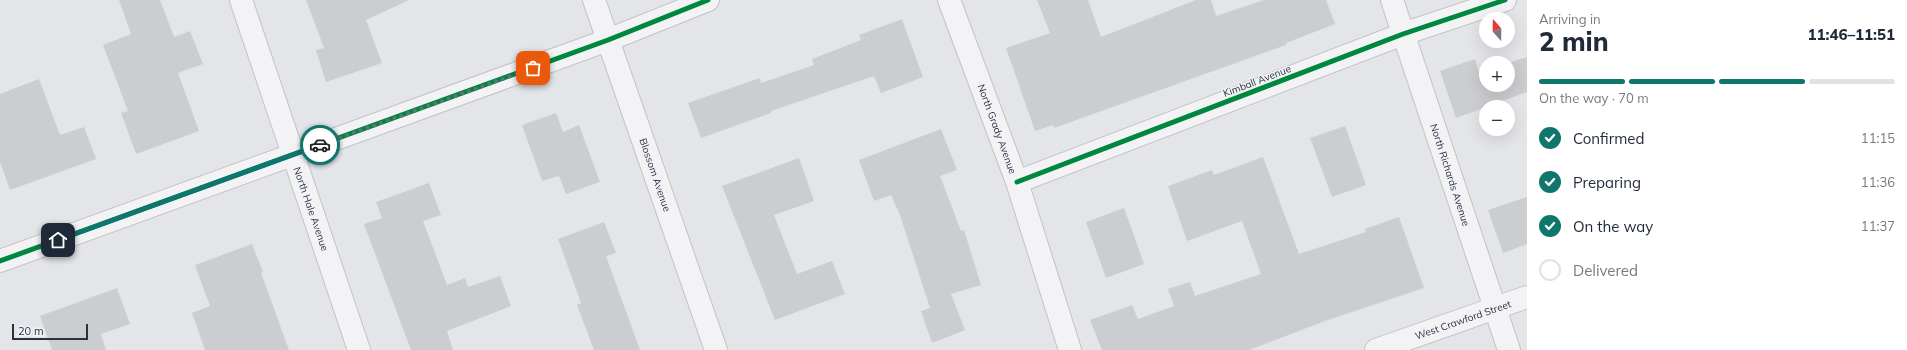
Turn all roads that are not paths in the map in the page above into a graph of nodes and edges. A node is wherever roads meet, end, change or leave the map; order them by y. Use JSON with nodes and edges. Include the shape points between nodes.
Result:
{"nodes":[{"id":1,"x":241,"y":0,"type":"edge"},
{"id":2,"x":594,"y":0,"type":"edge"},
{"id":3,"x":708,"y":0,"type":"edge"},
{"id":4,"x":949,"y":0,"type":"edge"},
{"id":5,"x":1392,"y":0,"type":"edge"},
{"id":6,"x":1505,"y":0,"type":"edge"},
{"id":7,"x":1404,"y":34,"type":"junction"},
{"id":8,"x":608,"y":40,"type":"junction"},
{"id":9,"x":292,"y":155,"type":"junction"},
{"id":10,"x":1016,"y":182,"type":"junction"},
{"id":11,"x":0,"y":261,"type":"edge"},
{"id":12,"x":1527,"y":297,"type":"edge"},
{"id":13,"x":1495,"y":309,"type":"junction"},
{"id":14,"x":359,"y":350,"type":"edge"},
{"id":15,"x":716,"y":350,"type":"edge"},
{"id":16,"x":1070,"y":350,"type":"edge"},
{"id":17,"x":1376,"y":350,"type":"edge"},
{"id":18,"x":1509,"y":350,"type":"edge"}],
"edges":[{"from":1,"to":9,"type":"street","name":"North Hale Avenue"},
{"from":2,"to":8,"type":"street","name":"Blossom Avenue"},
{"from":3,"to":8,"type":"street"},
{"from":4,"to":10,"type":"street","name":"North Grady Avenue"},
{"from":5,"to":7,"type":"street","name":"North Richards Avenue"},
{"from":6,"to":7,"type":"street","name":"Kimball Avenue"},
{"from":7,"to":10,"type":"street","name":"Kimball Avenue"},
{"from":7,"to":13,"type":"street","name":"North Richards Avenue"},
{"from":8,"to":9,"type":"street"},
{"from":8,"to":15,"type":"street","name":"Blossom Avenue"},
{"from":9,"to":11,"type":"street"},
{"from":9,"to":14,"type":"street","name":"North Hale Avenue"},
{"from":10,"to":16,"type":"street","name":"North Grady Avenue"},
{"from":12,"to":13,"type":"street","name":"West Crawford Street"},
{"from":13,"to":17,"type":"street","name":"West Crawford Street"},
{"from":13,"to":18,"type":"street","name":"North Richards Avenue"}]}
